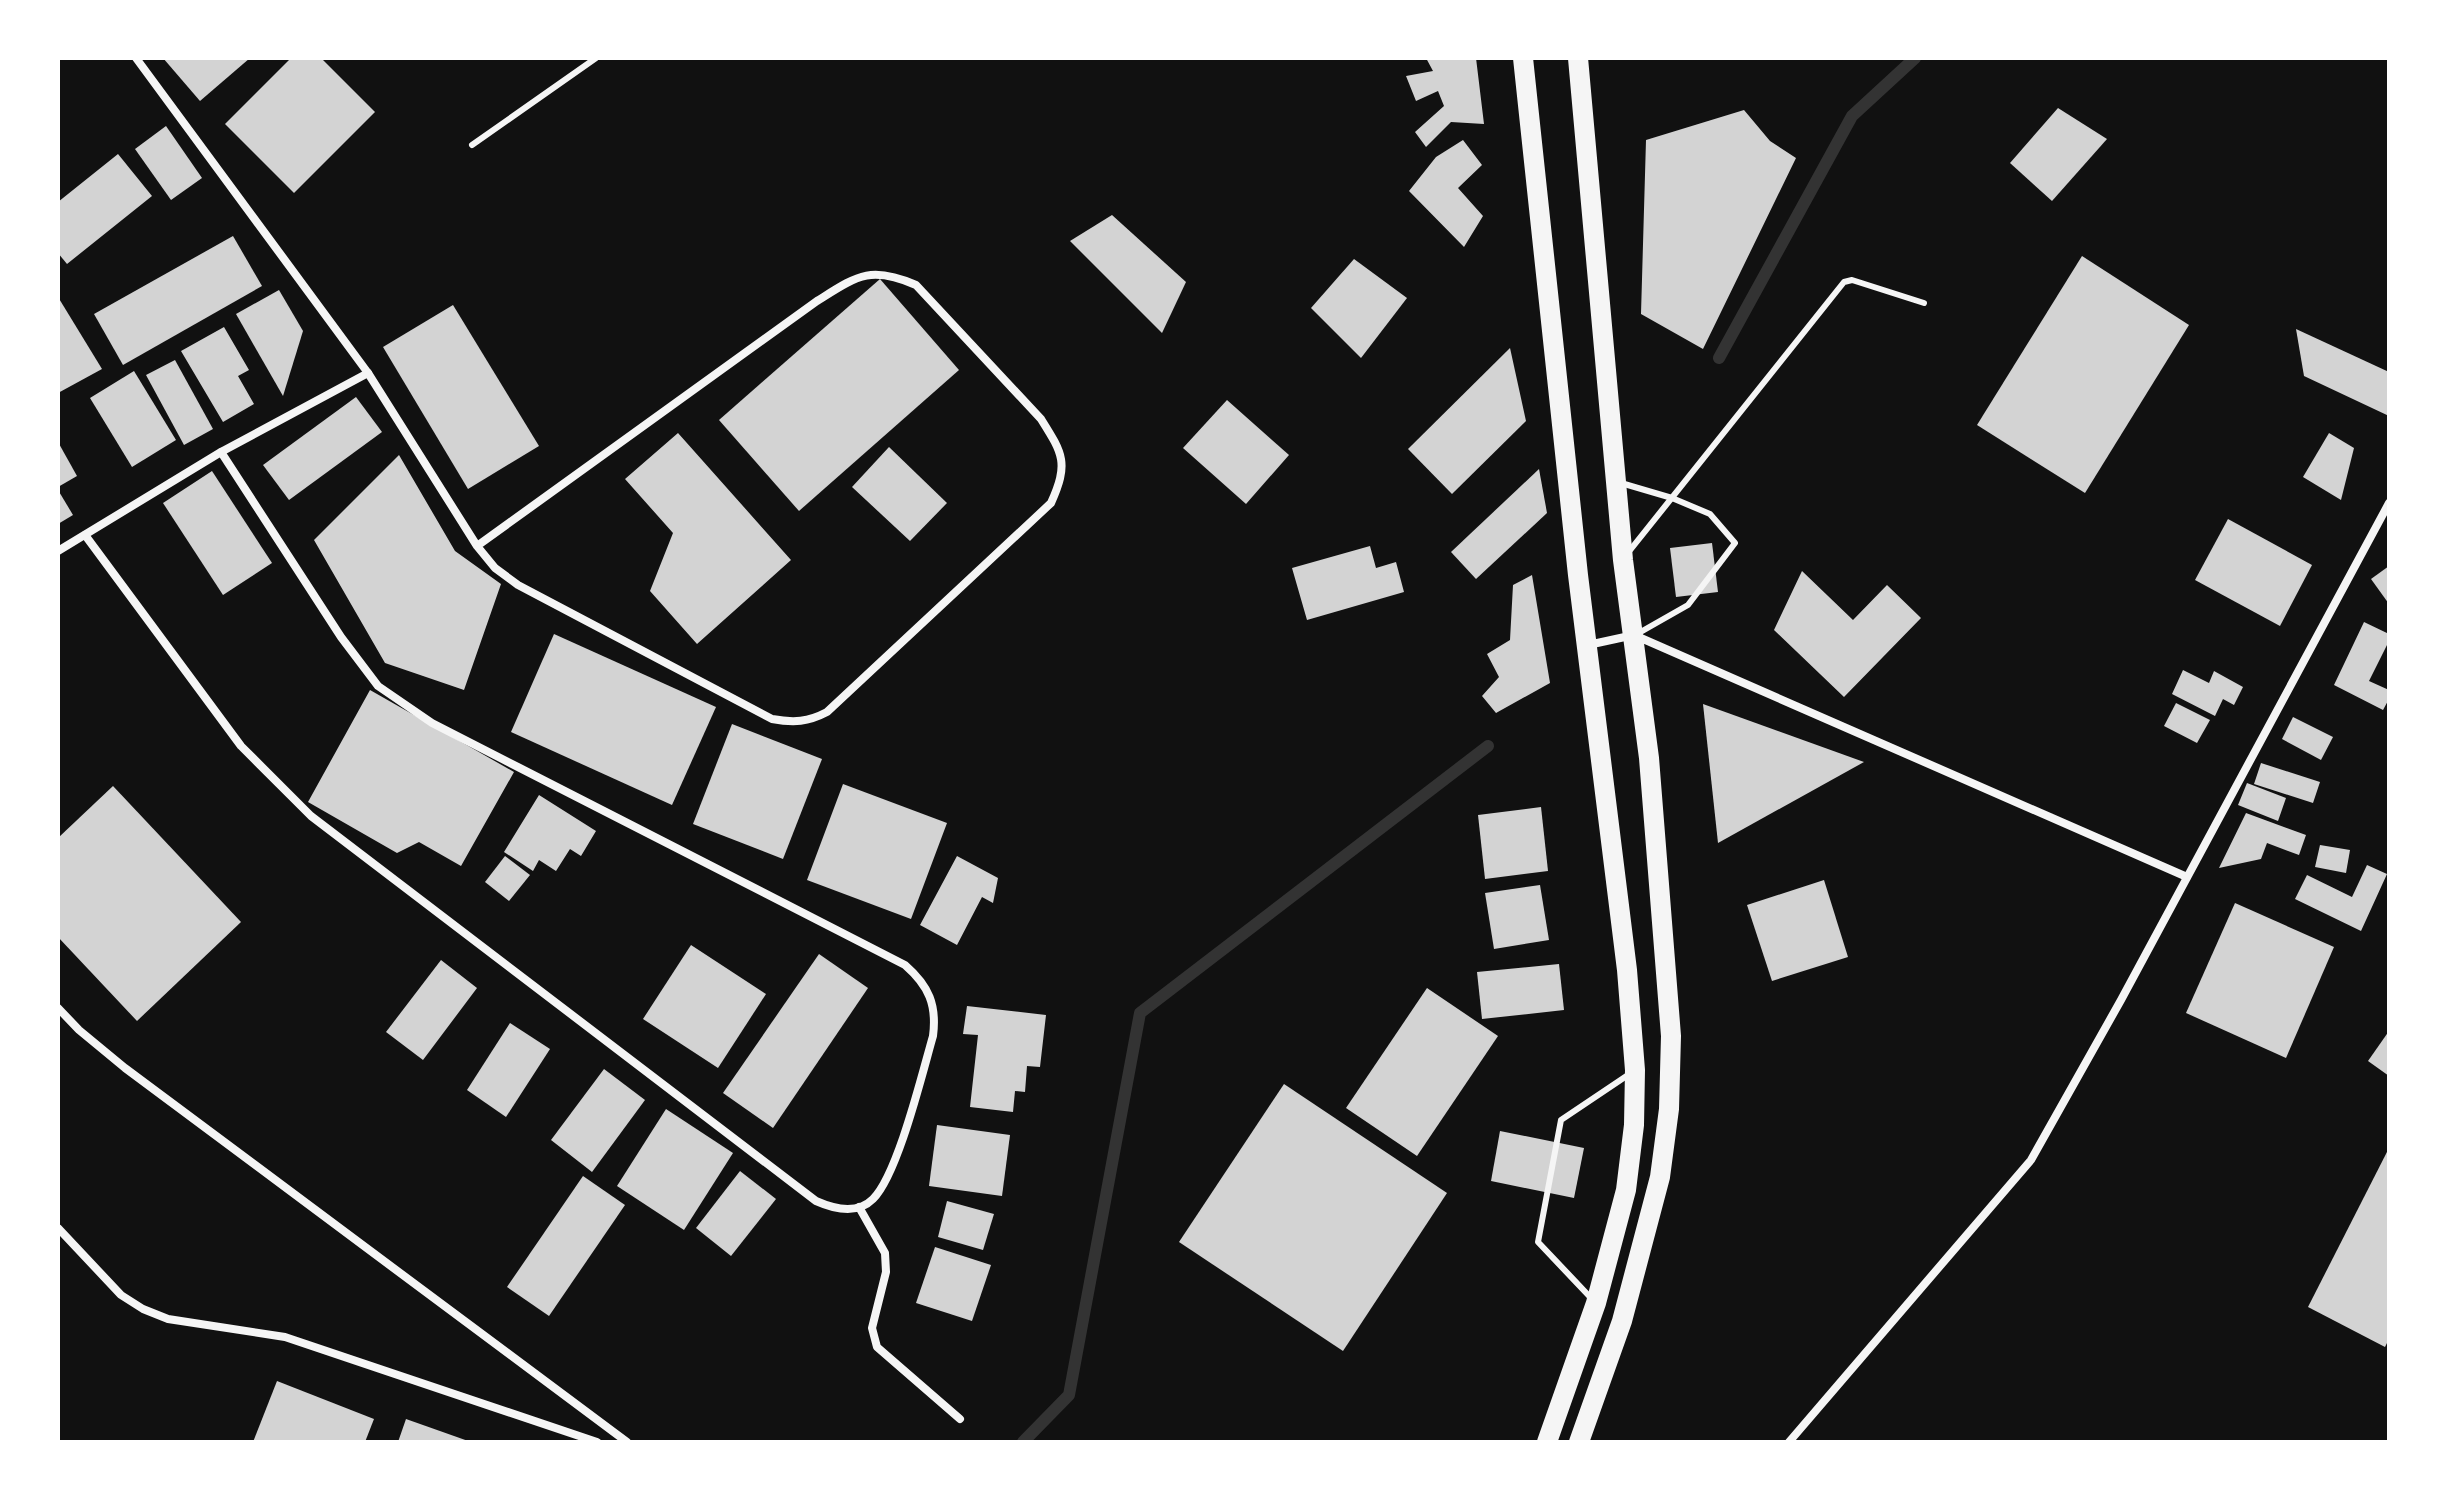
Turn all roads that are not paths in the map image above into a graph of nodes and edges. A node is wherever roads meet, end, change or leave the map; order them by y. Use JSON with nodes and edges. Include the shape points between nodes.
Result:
{"nodes":[{"id":1,"x":136,"y":58,"type":"edge"},
{"id":2,"x":596,"y":58,"type":"edge"},
{"id":3,"x":1523,"y":58,"type":"edge"},
{"id":4,"x":1578,"y":58,"type":"edge"},
{"id":5,"x":472,"y":145,"type":"dead end"},
{"id":6,"x":1924,"y":303,"type":"dead end"},
{"id":7,"x":368,"y":373,"type":"junction"},
{"id":8,"x":221,"y":452,"type":"junction"},
{"id":9,"x":1616,"y":482,"type":"junction"},
{"id":10,"x":1672,"y":498,"type":"junction"},
{"id":11,"x":2389,"y":503,"type":"edge"},
{"id":12,"x":85,"y":535,"type":"junction"},
{"id":13,"x":477,"y":546,"type":"junction"},
{"id":14,"x":58,"y":551,"type":"edge"},
{"id":15,"x":1623,"y":560,"type":"junction"},
{"id":16,"x":1634,"y":635,"type":"junction"},
{"id":17,"x":1587,"y":645,"type":"junction"},
{"id":18,"x":2187,"y":877,"type":"junction"},
{"id":19,"x":58,"y":1008,"type":"edge"},
{"id":20,"x":1635,"y":1070,"type":"junction"},
{"id":21,"x":859,"y":1207,"type":"junction"},
{"id":22,"x":58,"y":1228,"type":"edge"},
{"id":23,"x":1596,"y":1303,"type":"junction"},
{"id":24,"x":960,"y":1419,"type":"dead end"},
{"id":25,"x":597,"y":1442,"type":"edge"},
{"id":26,"x":627,"y":1442,"type":"edge"},
{"id":27,"x":1547,"y":1442,"type":"edge"},
{"id":28,"x":1579,"y":1442,"type":"edge"},
{"id":29,"x":1789,"y":1442,"type":"edge"}],
"edges":[{"from":1,"to":7,"type":"street"},
{"from":2,"to":5,"type":"lane"},
{"from":3,"to":17,"type":"main road"},
{"from":4,"to":9,"type":"main road"},
{"from":6,"to":10,"type":"lane","via":[[1844,282]]},
{"from":7,"to":8,"type":"street"},
{"from":7,"to":13,"type":"street"},
{"from":8,"to":12,"type":"street"},
{"from":8,"to":21,"type":"street","via":[[378,686],[432,723],[905,965],[920,978],[932,997],[933,1036],[889,1177],[872,1200]]},
{"from":9,"to":10,"type":"lane"},
{"from":9,"to":15,"type":"main road"},
{"from":10,"to":15,"type":"lane"},
{"from":10,"to":16,"type":"lane","via":[[1710,514],[1735,543],[1688,605]]},
{"from":11,"to":18,"type":"street"},
{"from":12,"to":14,"type":"street"},
{"from":12,"to":21,"type":"street","via":[[241,746],[311,816],[816,1201],[837,1211]]},
{"from":13,"to":13,"type":"street","via":[[518,585],[772,719],[801,722],[827,712],[1051,503],[1064,464],[1041,419],[916,285],[894,275],[868,273],[817,301]]},
{"from":15,"to":16,"type":"main road"},
{"from":16,"to":17,"type":"street"},
{"from":16,"to":18,"type":"street"},
{"from":16,"to":28,"type":"main road","via":[[1671,1036],[1669,1109],[1660,1177],[1622,1321]]},
{"from":17,"to":20,"type":"main road"},
{"from":18,"to":29,"type":"street","via":[[2031,1160]]},
{"from":19,"to":26,"type":"street","via":[[125,1068]]},
{"from":20,"to":23,"type":"main road","via":[[1626,1190]]},
{"from":20,"to":23,"type":"lane","via":[[1561,1120],[1538,1242]]},
{"from":21,"to":24,"type":"street","via":[[885,1253],[886,1272],[872,1328],[877,1347]]},
{"from":22,"to":25,"type":"street","via":[[121,1295],[168,1319],[285,1337]]},
{"from":23,"to":27,"type":"main road"}]}
